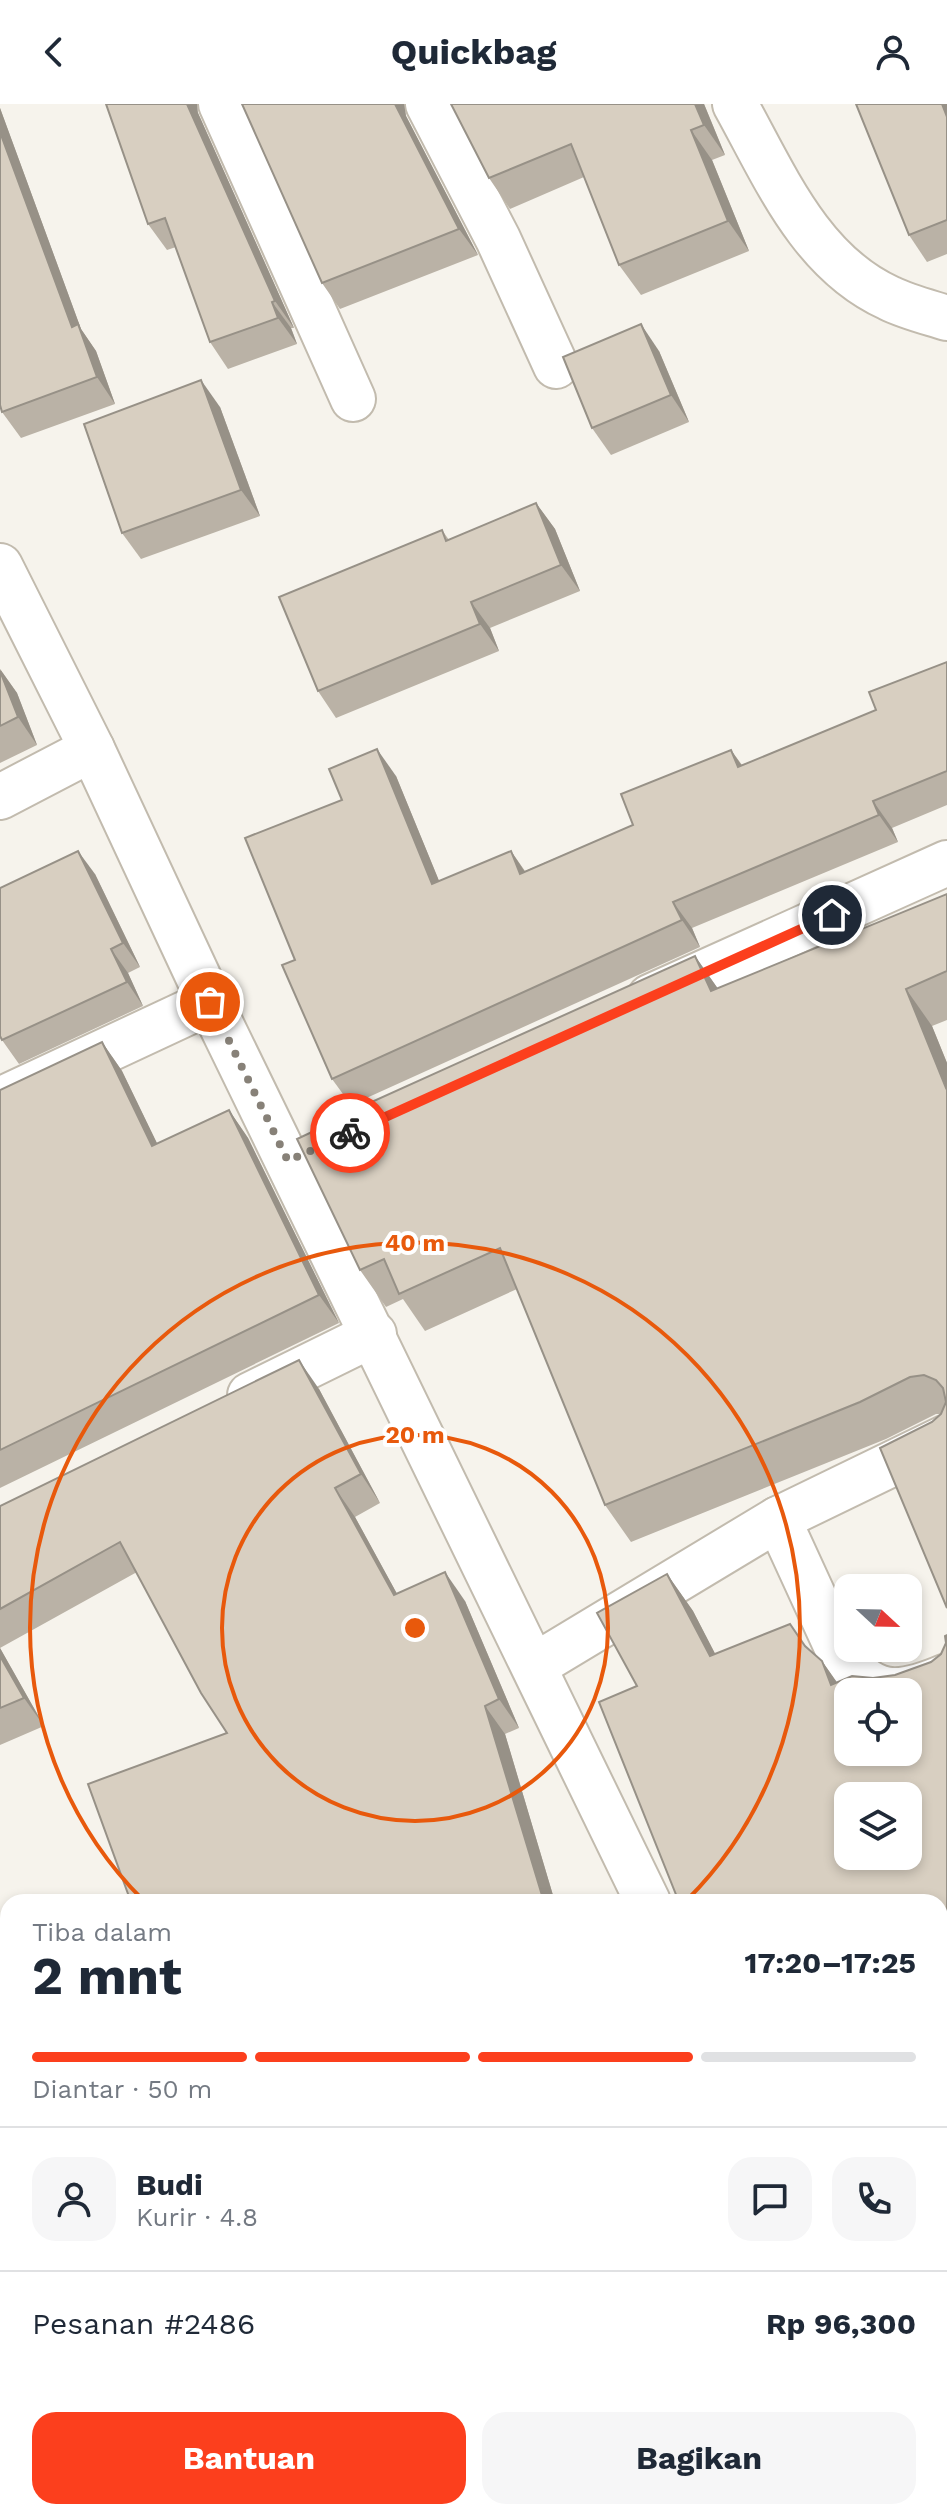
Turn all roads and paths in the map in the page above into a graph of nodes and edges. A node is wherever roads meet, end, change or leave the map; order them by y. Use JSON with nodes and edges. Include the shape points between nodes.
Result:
{"nodes":[{"id":1,"x":221,"y":104,"type":"edge"},
{"id":2,"x":428,"y":104,"type":"edge"},
{"id":3,"x":735,"y":104,"type":"edge"},
{"id":4,"x":947,"y":318,"type":"edge"},
{"id":5,"x":556,"y":366,"type":"dead end"},
{"id":6,"x":353,"y":399,"type":"dead end"},
{"id":7,"x":0,"y":566,"type":"edge"},
{"id":8,"x":92,"y":749,"type":"junction"},
{"id":9,"x":0,"y":797,"type":"edge"},
{"id":10,"x":947,"y":863,"type":"edge"},
{"id":11,"x":210,"y":1002,"type":"junction"},
{"id":12,"x":618,"y":1012,"type":"edge"},
{"id":13,"x":0,"y":1100,"type":"edge"},
{"id":14,"x":374,"y":1334,"type":"junction"},
{"id":15,"x":221,"y":1409,"type":"edge"},
{"id":16,"x":947,"y":1437,"type":"edge"},
{"id":17,"x":778,"y":1519,"type":"junction"},
{"id":18,"x":534,"y":1666,"type":"junction"},
{"id":19,"x":947,"y":1676,"type":"edge"},
{"id":20,"x":644,"y":1894,"type":"edge"}],
"edges":[{"from":1,"to":6,"type":"street"},
{"from":2,"to":5,"type":"street"},
{"from":3,"to":4,"type":"street","via":[[795,212],[834,262],[888,298]]},
{"from":7,"to":8,"type":"street"},
{"from":8,"to":9,"type":"street"},
{"from":8,"to":11,"type":"street"},
{"from":10,"to":12,"type":"street"},
{"from":11,"to":13,"type":"street"},
{"from":11,"to":14,"type":"street","via":[[303,1155]]},
{"from":14,"to":15,"type":"street"},
{"from":14,"to":18,"type":"street"},
{"from":16,"to":17,"type":"street"},
{"from":17,"to":18,"type":"street"},
{"from":17,"to":19,"type":"street","via":[[839,1652],[865,1683],[899,1692]]},
{"from":18,"to":20,"type":"street"}]}
